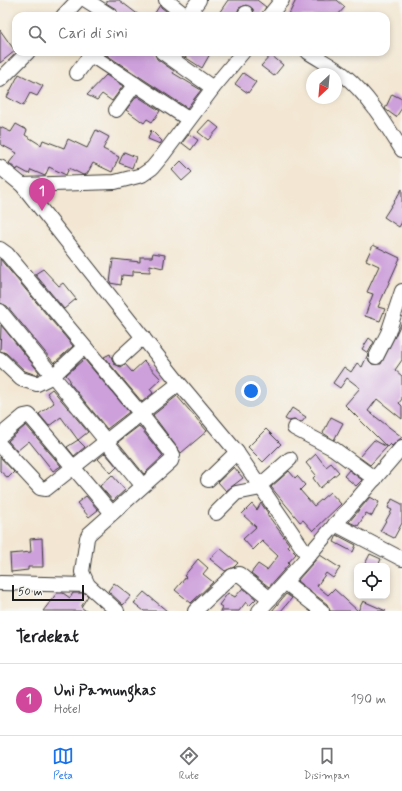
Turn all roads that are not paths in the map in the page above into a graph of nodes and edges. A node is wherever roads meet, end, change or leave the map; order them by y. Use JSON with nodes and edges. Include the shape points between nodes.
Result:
{"nodes":[{"id":1,"x":78,"y":0,"type":"edge"},
{"id":2,"x":86,"y":0,"type":"edge"},
{"id":3,"x":166,"y":0,"type":"edge"},
{"id":4,"x":199,"y":0,"type":"edge"},
{"id":5,"x":67,"y":12,"type":"edge"},
{"id":6,"x":104,"y":12,"type":"edge"},
{"id":7,"x":182,"y":12,"type":"edge"},
{"id":8,"x":190,"y":12,"type":"edge"},
{"id":9,"x":24,"y":56,"type":"edge"},
{"id":10,"x":90,"y":56,"type":"edge"},
{"id":11,"x":96,"y":56,"type":"edge"},
{"id":12,"x":168,"y":56,"type":"edge"},
{"id":13,"x":237,"y":56,"type":"edge"},
{"id":14,"x":314,"y":56,"type":"edge"},
{"id":15,"x":77,"y":73,"type":"dead end"},
{"id":16,"x":0,"y":80,"type":"edge"},
{"id":17,"x":135,"y":84,"type":"junction"},
{"id":18,"x":213,"y":88,"type":"junction"},
{"id":19,"x":116,"y":110,"type":"dead end"},
{"id":20,"x":188,"y":119,"type":"junction"},
{"id":21,"x":402,"y":150,"type":"edge"},
{"id":22,"x":0,"y":167,"type":"edge"},
{"id":23,"x":22,"y":185,"type":"junction"},
{"id":24,"x":0,"y":249,"type":"edge"},
{"id":25,"x":402,"y":291,"type":"edge"},
{"id":26,"x":0,"y":311,"type":"edge"},
{"id":27,"x":143,"y":337,"type":"junction"},
{"id":28,"x":84,"y":347,"type":"junction"},
{"id":29,"x":376,"y":357,"type":"dead end"},
{"id":30,"x":120,"y":358,"type":"dead end"},
{"id":31,"x":0,"y":359,"type":"edge"},
{"id":32,"x":160,"y":372,"type":"dead end"},
{"id":33,"x":53,"y":376,"type":"junction"},
{"id":34,"x":173,"y":388,"type":"junction"},
{"id":35,"x":141,"y":414,"type":"junction"},
{"id":36,"x":199,"y":419,"type":"dead end"},
{"id":37,"x":294,"y":428,"type":"dead end"},
{"id":38,"x":0,"y":436,"type":"edge"},
{"id":39,"x":107,"y":441,"type":"junction"},
{"id":40,"x":0,"y":445,"type":"edge"},
{"id":41,"x":402,"y":447,"type":"edge"},
{"id":42,"x":237,"y":452,"type":"junction"},
{"id":43,"x":290,"y":459,"type":"dead end"},
{"id":44,"x":73,"y":469,"type":"junction"},
{"id":45,"x":374,"y":479,"type":"junction"},
{"id":46,"x":208,"y":480,"type":"dead end"},
{"id":47,"x":142,"y":485,"type":"junction"},
{"id":48,"x":260,"y":486,"type":"junction"},
{"id":49,"x":111,"y":512,"type":"junction"},
{"id":50,"x":216,"y":513,"type":"dead end"},
{"id":51,"x":335,"y":524,"type":"junction"},
{"id":52,"x":308,"y":556,"type":"junction"},
{"id":53,"x":402,"y":559,"type":"edge"},
{"id":54,"x":285,"y":582,"type":"junction"},
{"id":55,"x":0,"y":583,"type":"edge"},
{"id":56,"x":88,"y":585,"type":"junction"},
{"id":57,"x":270,"y":599,"type":"junction"},
{"id":58,"x":117,"y":611,"type":"edge"},
{"id":59,"x":195,"y":611,"type":"edge"},
{"id":60,"x":259,"y":611,"type":"edge"},
{"id":61,"x":322,"y":611,"type":"edge"}],
"edges":[{"from":1,"to":5,"type":"street"},
{"from":2,"to":6,"type":"street"},
{"from":3,"to":7,"type":"street"},
{"from":4,"to":8,"type":"street"},
{"from":9,"to":16,"type":"street"},
{"from":10,"to":15,"type":"street"},
{"from":11,"to":17,"type":"street"},
{"from":12,"to":18,"type":"street"},
{"from":13,"to":18,"type":"street"},
{"from":14,"to":21,"type":"street","via":[[344,76],[363,93],[381,115]]},
{"from":17,"to":19,"type":"street"},
{"from":17,"to":20,"type":"street"},
{"from":18,"to":20,"type":"street"},
{"from":20,"to":23,"type":"street","via":[[152,168],[142,175],[115,182]]},
{"from":22,"to":23,"type":"street"},
{"from":23,"to":27,"type":"street"},
{"from":24,"to":28,"type":"street","via":[[7,254]]},
{"from":25,"to":29,"type":"street","via":[[388,333]]},
{"from":26,"to":33,"type":"street"},
{"from":27,"to":30,"type":"street"},
{"from":27,"to":42,"type":"street"},
{"from":28,"to":33,"type":"street"},
{"from":28,"to":35,"type":"street"},
{"from":31,"to":33,"type":"street","via":[[20,379],[28,383],[36,384]]},
{"from":32,"to":34,"type":"street"},
{"from":33,"to":39,"type":"street"},
{"from":34,"to":35,"type":"street"},
{"from":34,"to":36,"type":"street"},
{"from":35,"to":39,"type":"street"},
{"from":35,"to":47,"type":"street","via":[[173,455],[171,461]]},
{"from":37,"to":45,"type":"street","via":[[334,449]]},
{"from":38,"to":44,"type":"street","via":[[24,416],[30,415]]},
{"from":39,"to":44,"type":"street"},
{"from":39,"to":47,"type":"street"},
{"from":40,"to":44,"type":"street","via":[[43,490]]},
{"from":41,"to":45,"type":"street"},
{"from":42,"to":46,"type":"street"},
{"from":42,"to":48,"type":"street"},
{"from":43,"to":48,"type":"street"},
{"from":44,"to":49,"type":"street"},
{"from":45,"to":51,"type":"street"},
{"from":47,"to":49,"type":"street"},
{"from":48,"to":50,"type":"street","via":[[236,493]]},
{"from":48,"to":52,"type":"street"},
{"from":49,"to":56,"type":"street","via":[[88,534],[82,572]]},
{"from":51,"to":52,"type":"street"},
{"from":51,"to":53,"type":"street"},
{"from":52,"to":54,"type":"street"},
{"from":54,"to":57,"type":"street"},
{"from":54,"to":61,"type":"street"},
{"from":55,"to":56,"type":"street"},
{"from":56,"to":58,"type":"street"},
{"from":57,"to":59,"type":"street","via":[[236,574]]},
{"from":57,"to":60,"type":"street"}]}
